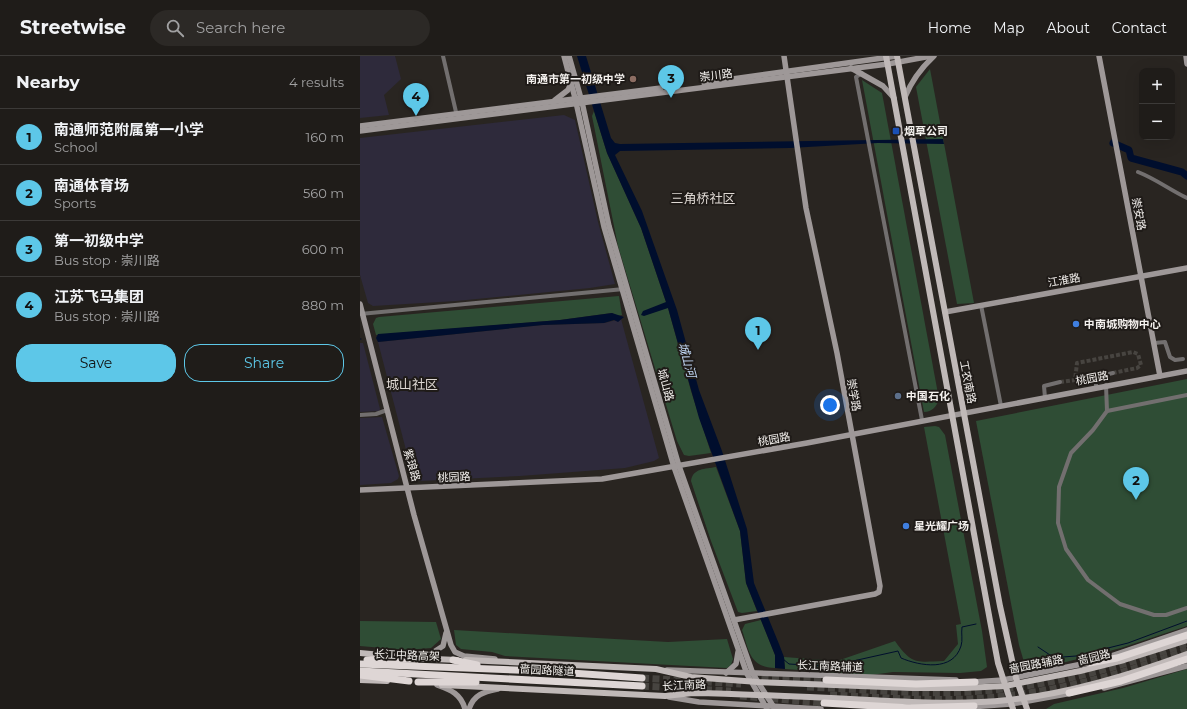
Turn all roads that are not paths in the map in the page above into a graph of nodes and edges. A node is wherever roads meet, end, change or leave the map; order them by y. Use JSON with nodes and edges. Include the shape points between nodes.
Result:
{"nodes":[{"id":1,"x":443,"y":56,"type":"edge"},
{"id":2,"x":564,"y":56,"type":"edge"},
{"id":3,"x":569,"y":56,"type":"edge"},
{"id":4,"x":784,"y":56,"type":"edge"},
{"id":5,"x":859,"y":56,"type":"edge"},
{"id":6,"x":931,"y":56,"type":"edge"},
{"id":7,"x":934,"y":56,"type":"edge"},
{"id":8,"x":1099,"y":56,"type":"edge"},
{"id":9,"x":1186,"y":56,"type":"edge"},
{"id":10,"x":898,"y":58,"type":"edge"},
{"id":11,"x":853,"y":59,"type":"edge"},
{"id":12,"x":887,"y":59,"type":"edge"},
{"id":13,"x":1187,"y":64,"type":"edge"},
{"id":14,"x":850,"y":68,"type":"junction"},
{"id":15,"x":862,"y":73,"type":"junction"},
{"id":16,"x":787,"y":74,"type":"junction"},
{"id":17,"x":571,"y":83,"type":"junction"},
{"id":18,"x":905,"y":97,"type":"junction"},
{"id":19,"x":894,"y":98,"type":"junction"},
{"id":20,"x":555,"y":100,"type":"junction"},
{"id":21,"x":581,"y":100,"type":"junction"},
{"id":22,"x":456,"y":112,"type":"junction"},
{"id":23,"x":360,"y":126,"type":"edge"},
{"id":24,"x":360,"y":132,"type":"edge"},
{"id":25,"x":1138,"y":172,"type":"dead end"},
{"id":26,"x":1187,"y":198,"type":"edge"},
{"id":27,"x":1187,"y":268,"type":"edge"},
{"id":28,"x":1141,"y":276,"type":"junction"},
{"id":29,"x":625,"y":289,"type":"junction"},
{"id":30,"x":360,"y":304,"type":"edge"},
{"id":31,"x":981,"y":305,"type":"junction"},
{"id":32,"x":945,"y":312,"type":"junction"},
{"id":33,"x":361,"y":314,"type":"edge"},
{"id":34,"x":1154,"y":344,"type":"junction"},
{"id":35,"x":1183,"y":359,"type":"dead end"},
{"id":36,"x":1187,"y":371,"type":"edge"},
{"id":37,"x":1113,"y":373,"type":"tunnel mouth"},
{"id":38,"x":1160,"y":376,"type":"junction"},
{"id":39,"x":1060,"y":382,"type":"tunnel mouth"},
{"id":40,"x":1106,"y":385,"type":"junction"},
{"id":41,"x":1096,"y":388,"type":"junction"},
{"id":42,"x":1187,"y":395,"type":"edge"},
{"id":43,"x":1045,"y":398,"type":"junction"},
{"id":44,"x":1001,"y":406,"type":"junction"},
{"id":45,"x":387,"y":410,"type":"junction"},
{"id":46,"x":1107,"y":411,"type":"junction"},
{"id":47,"x":964,"y":412,"type":"junction"},
{"id":48,"x":952,"y":414,"type":"junction"},
{"id":49,"x":360,"y":415,"type":"edge"},
{"id":50,"x":922,"y":420,"type":"junction"},
{"id":51,"x":850,"y":434,"type":"junction"},
{"id":52,"x":676,"y":467,"type":"junction"},
{"id":53,"x":409,"y":489,"type":"junction"},
{"id":54,"x":360,"y":490,"type":"edge"},
{"id":55,"x":1187,"y":608,"type":"edge"},
{"id":56,"x":734,"y":620,"type":"junction"},
{"id":57,"x":446,"y":630,"type":"junction"},
{"id":58,"x":1187,"y":630,"type":"edge"},
{"id":59,"x":1187,"y":635,"type":"edge"},
{"id":60,"x":1187,"y":640,"type":"edge"},
{"id":61,"x":738,"y":648,"type":"junction"},
{"id":62,"x":360,"y":653,"type":"edge"},
{"id":63,"x":1187,"y":654,"type":"edge"},
{"id":64,"x":420,"y":659,"type":"junction"},
{"id":65,"x":1187,"y":659,"type":"edge"},
{"id":66,"x":360,"y":661,"type":"edge"},
{"id":67,"x":513,"y":662,"type":"junction"},
{"id":68,"x":360,"y":664,"type":"edge"},
{"id":69,"x":453,"y":664,"type":"junction"},
{"id":70,"x":1089,"y":664,"type":"junction"},
{"id":71,"x":1187,"y":666,"type":"edge"},
{"id":72,"x":656,"y":669,"type":"junction"},
{"id":73,"x":360,"y":671,"type":"edge"},
{"id":74,"x":726,"y":673,"type":"junction"},
{"id":75,"x":750,"y":674,"type":"junction"},
{"id":76,"x":360,"y":675,"type":"edge"},
{"id":77,"x":452,"y":676,"type":"joint"},
{"id":78,"x":642,"y":678,"type":"tunnel mouth"},
{"id":79,"x":720,"y":679,"type":"junction"},
{"id":80,"x":360,"y":680,"type":"edge"},
{"id":81,"x":826,"y":680,"type":"tunnel mouth"},
{"id":82,"x":1017,"y":680,"type":"junction"},
{"id":83,"x":409,"y":681,"type":"junction"},
{"id":84,"x":418,"y":682,"type":"junction"},
{"id":85,"x":755,"y":682,"type":"junction"},
{"id":86,"x":974,"y":682,"type":"junction"},
{"id":87,"x":1004,"y":683,"type":"junction"},
{"id":88,"x":601,"y":684,"type":"junction"},
{"id":89,"x":437,"y":685,"type":"junction"},
{"id":90,"x":642,"y":686,"type":"tunnel mouth"},
{"id":91,"x":500,"y":688,"type":"junction"},
{"id":92,"x":1069,"y":693,"type":"junction"},
{"id":93,"x":724,"y":694,"type":"junction"},
{"id":94,"x":759,"y":695,"type":"junction"},
{"id":95,"x":766,"y":695,"type":"junction"},
{"id":96,"x":665,"y":696,"type":"junction"},
{"id":97,"x":1024,"y":700,"type":"junction"},
{"id":98,"x":1011,"y":704,"type":"edge"},
{"id":99,"x":822,"y":706,"type":"edge"},
{"id":100,"x":974,"y":706,"type":"junction"},
{"id":101,"x":766,"y":707,"type":"edge"},
{"id":102,"x":774,"y":708,"type":"edge"},
{"id":103,"x":802,"y":708,"type":"edge"},
{"id":104,"x":465,"y":709,"type":"edge"},
{"id":105,"x":469,"y":709,"type":"edge"},
{"id":106,"x":958,"y":709,"type":"edge"},
{"id":107,"x":1027,"y":709,"type":"edge"}],
"edges":[{"from":1,"to":22,"type":"street"},
{"from":2,"to":17,"type":"street","name":"城山路"},
{"from":3,"to":21,"type":"street","name":"城山路"},
{"from":4,"to":16,"type":"street","name":"崇学路"},
{"from":5,"to":11,"type":"street"},
{"from":6,"to":10,"type":"street","name":"崇川路"},
{"from":7,"to":18,"type":"street","via":[[912,82]]},
{"from":8,"to":28,"type":"street","name":"崇安路"},
{"from":9,"to":13,"type":"street"},
{"from":10,"to":12,"type":"street","name":"崇川路"},
{"from":10,"to":18,"type":"main road","name":"工农南路"},
{"from":11,"to":12,"type":"street","name":"崇川路"},
{"from":11,"to":16,"type":"street","name":"崇川路"},
{"from":12,"to":14,"type":"street","name":"崇川路"},
{"from":12,"to":19,"type":"main road","name":"工农南路"},
{"from":14,"to":15,"type":"street"},
{"from":14,"to":16,"type":"street","name":"崇川路"},
{"from":15,"to":19,"type":"street","via":[[883,86]]},
{"from":15,"to":50,"type":"street","via":[[856,77]]},
{"from":16,"to":21,"type":"street","name":"崇川路"},
{"from":16,"to":51,"type":"street","name":"崇学路","via":[[806,208],[837,353]]},
{"from":17,"to":20,"type":"street","via":[[568,90]]},
{"from":17,"to":21,"type":"street","name":"城山路"},
{"from":18,"to":32,"type":"main road","name":"工农南路"},
{"from":19,"to":48,"type":"main road","name":"工农南路"},
{"from":20,"to":21,"type":"street","name":"崇川路"},
{"from":20,"to":22,"type":"street","name":"崇川路"},
{"from":21,"to":24,"type":"street","name":"崇川路"},
{"from":21,"to":29,"type":"street","name":"城山路","via":[[604,227]]},
{"from":22,"to":23,"type":"street","name":"崇川路"},
{"from":25,"to":26,"type":"street","via":[[1158,180],[1161,185]]},
{"from":27,"to":28,"type":"street","name":"江淮路"},
{"from":28,"to":31,"type":"street","name":"江淮路"},
{"from":28,"to":34,"type":"street","name":"崇安路"},
{"from":29,"to":33,"type":"street"},
{"from":29,"to":52,"type":"street","name":"城山路"},
{"from":30,"to":33,"type":"street","name":"紫琅路"},
{"from":31,"to":32,"type":"street","name":"江淮路"},
{"from":31,"to":44,"type":"street"},
{"from":32,"to":47,"type":"main road","name":"工农南路"},
{"from":33,"to":45,"type":"street","name":"紫琅路"},
{"from":34,"to":35,"type":"street","via":[[1165,342],[1170,357],[1175,360]]},
{"from":34,"to":38,"type":"street","name":"崇安路"},
{"from":36,"to":38,"type":"street","name":"桃园路"},
{"from":37,"to":41,"type":"street","via":[[1096,377]]},
{"from":38,"to":40,"type":"street","name":"桃园路"},
{"from":39,"to":43,"type":"street","via":[[1044,386]]},
{"from":40,"to":41,"type":"street","name":"桃园路"},
{"from":40,"to":46,"type":"street"},
{"from":41,"to":43,"type":"street","name":"桃园路"},
{"from":42,"to":46,"type":"street"},
{"from":43,"to":44,"type":"street","name":"桃园路"},
{"from":44,"to":47,"type":"street","name":"桃园路"},
{"from":45,"to":49,"type":"street"},
{"from":45,"to":53,"type":"street","name":"紫琅路"},
{"from":46,"to":55,"type":"street","via":[[1071,453],[1059,487],[1058,523],[1066,550],[1088,580],[1120,604],[1154,615],[1166,615]]},
{"from":47,"to":48,"type":"street","name":"桃园路"},
{"from":47,"to":82,"type":"main road","name":"工农南路","via":[[1000,606]]},
{"from":48,"to":50,"type":"street","name":"桃园路"},
{"from":48,"to":87,"type":"main road","name":"工农南路"},
{"from":50,"to":51,"type":"street","name":"桃园路"},
{"from":51,"to":52,"type":"street","name":"桃园路"},
{"from":51,"to":56,"type":"street","name":"崇学路","via":[[880,586],[878,592]]},
{"from":52,"to":53,"type":"street","name":"桃园路","via":[[602,479]]},
{"from":52,"to":56,"type":"street","name":"城山路"},
{"from":52,"to":61,"type":"street","name":"城山路"},
{"from":53,"to":54,"type":"street","name":"桃园路"},
{"from":53,"to":57,"type":"street","name":"紫琅路"},
{"from":56,"to":75,"type":"street","name":"城山路"},
{"from":57,"to":64,"type":"street","via":[[442,646]]},
{"from":57,"to":67,"type":"street","name":"紫琅路","via":[[455,652],[464,656]]},
{"from":58,"to":70,"type":"street","name":"啬园路辅路"},
{"from":59,"to":70,"type":"highway","via":[[1117,658]]},
{"from":60,"to":82,"type":"main road","name":"啬园路","via":[[1118,661]]},
{"from":61,"to":74,"type":"street","via":[[736,664]]},
{"from":61,"to":75,"type":"street","name":"城山路"},
{"from":62,"to":64,"type":"main road","name":"长江南路"},
{"from":63,"to":97,"type":"main road","via":[[1130,673]]},
{"from":64,"to":66,"type":"highway"},
{"from":64,"to":69,"type":"main road","name":"长江南路"},
{"from":65,"to":92,"type":"highway","via":[[1122,681]]},
{"from":67,"to":69,"type":"main road","name":"长江南路"},
{"from":67,"to":72,"type":"main road","name":"长江南路"},
{"from":68,"to":69,"type":"highway","name":"长江中路高架"},
{"from":69,"to":78,"type":"highway","name":"啬园路隧道"},
{"from":70,"to":82,"type":"street","name":"啬园路辅路"},
{"from":71,"to":92,"type":"street","via":[[1112,687]]},
{"from":72,"to":74,"type":"street","name":"长江南路辅道"},
{"from":72,"to":79,"type":"main road","name":"长江南路","via":[[691,677]]},
{"from":73,"to":77,"type":"highway","name":"长江中路高架"},
{"from":74,"to":75,"type":"street","name":"长江南路辅道"},
{"from":75,"to":85,"type":"street","name":"城山路"},
{"from":75,"to":86,"type":"street","name":"长江南路辅道"},
{"from":76,"to":83,"type":"highway"},
{"from":77,"to":88,"type":"highway","name":"啬园路隧道"},
{"from":79,"to":85,"type":"main road","name":"长江南路"},
{"from":79,"to":93,"type":"main road","via":[[728,682],[730,686]]},
{"from":80,"to":83,"type":"main road","name":"长江南路"},
{"from":81,"to":86,"type":"highway","via":[[916,684]]},
{"from":82,"to":87,"type":"main road","name":"啬园路"},
{"from":82,"to":97,"type":"main road","name":"工农南路"},
{"from":83,"to":84,"type":"main road","name":"长江南路"},
{"from":84,"to":88,"type":"highway","via":[[565,686]]},
{"from":84,"to":89,"type":"main road","name":"长江南路"},
{"from":85,"to":87,"type":"main road","name":"长江南路","via":[[912,688]]},
{"from":85,"to":94,"type":"street","name":"城山路"},
{"from":85,"to":95,"type":"street","name":"城山路"},
{"from":86,"to":87,"type":"street","name":"长江南路辅道"},
{"from":87,"to":98,"type":"main road","name":"工农南路"},
{"from":88,"to":90,"type":"highway","name":"啬园路隧道"},
{"from":89,"to":91,"type":"main road","name":"长江南路"},
{"from":89,"to":104,"type":"street","via":[[452,690],[460,697]]},
{"from":91,"to":96,"type":"main road","name":"长江南路"},
{"from":91,"to":105,"type":"street","via":[[476,696]]},
{"from":92,"to":97,"type":"street"},
{"from":93,"to":94,"type":"main road","name":"长江南路"},
{"from":93,"to":96,"type":"main road","name":"长江南路","via":[[693,693]]},
{"from":94,"to":95,"type":"main road","name":"长江南路"},
{"from":94,"to":101,"type":"street","name":"城山路"},
{"from":95,"to":98,"type":"main road","name":"长江南路"},
{"from":95,"to":102,"type":"street","name":"城山路"},
{"from":96,"to":101,"type":"street","via":[[699,702]]},
{"from":97,"to":98,"type":"main road"},
{"from":97,"to":107,"type":"main road","name":"工农南路"},
{"from":98,"to":100,"type":"street"},
{"from":99,"to":100,"type":"highway"},
{"from":99,"to":103,"type":"street"},
{"from":100,"to":106,"type":"street"},
{"from":101,"to":102,"type":"street"},
{"from":102,"to":103,"type":"street"}]}
